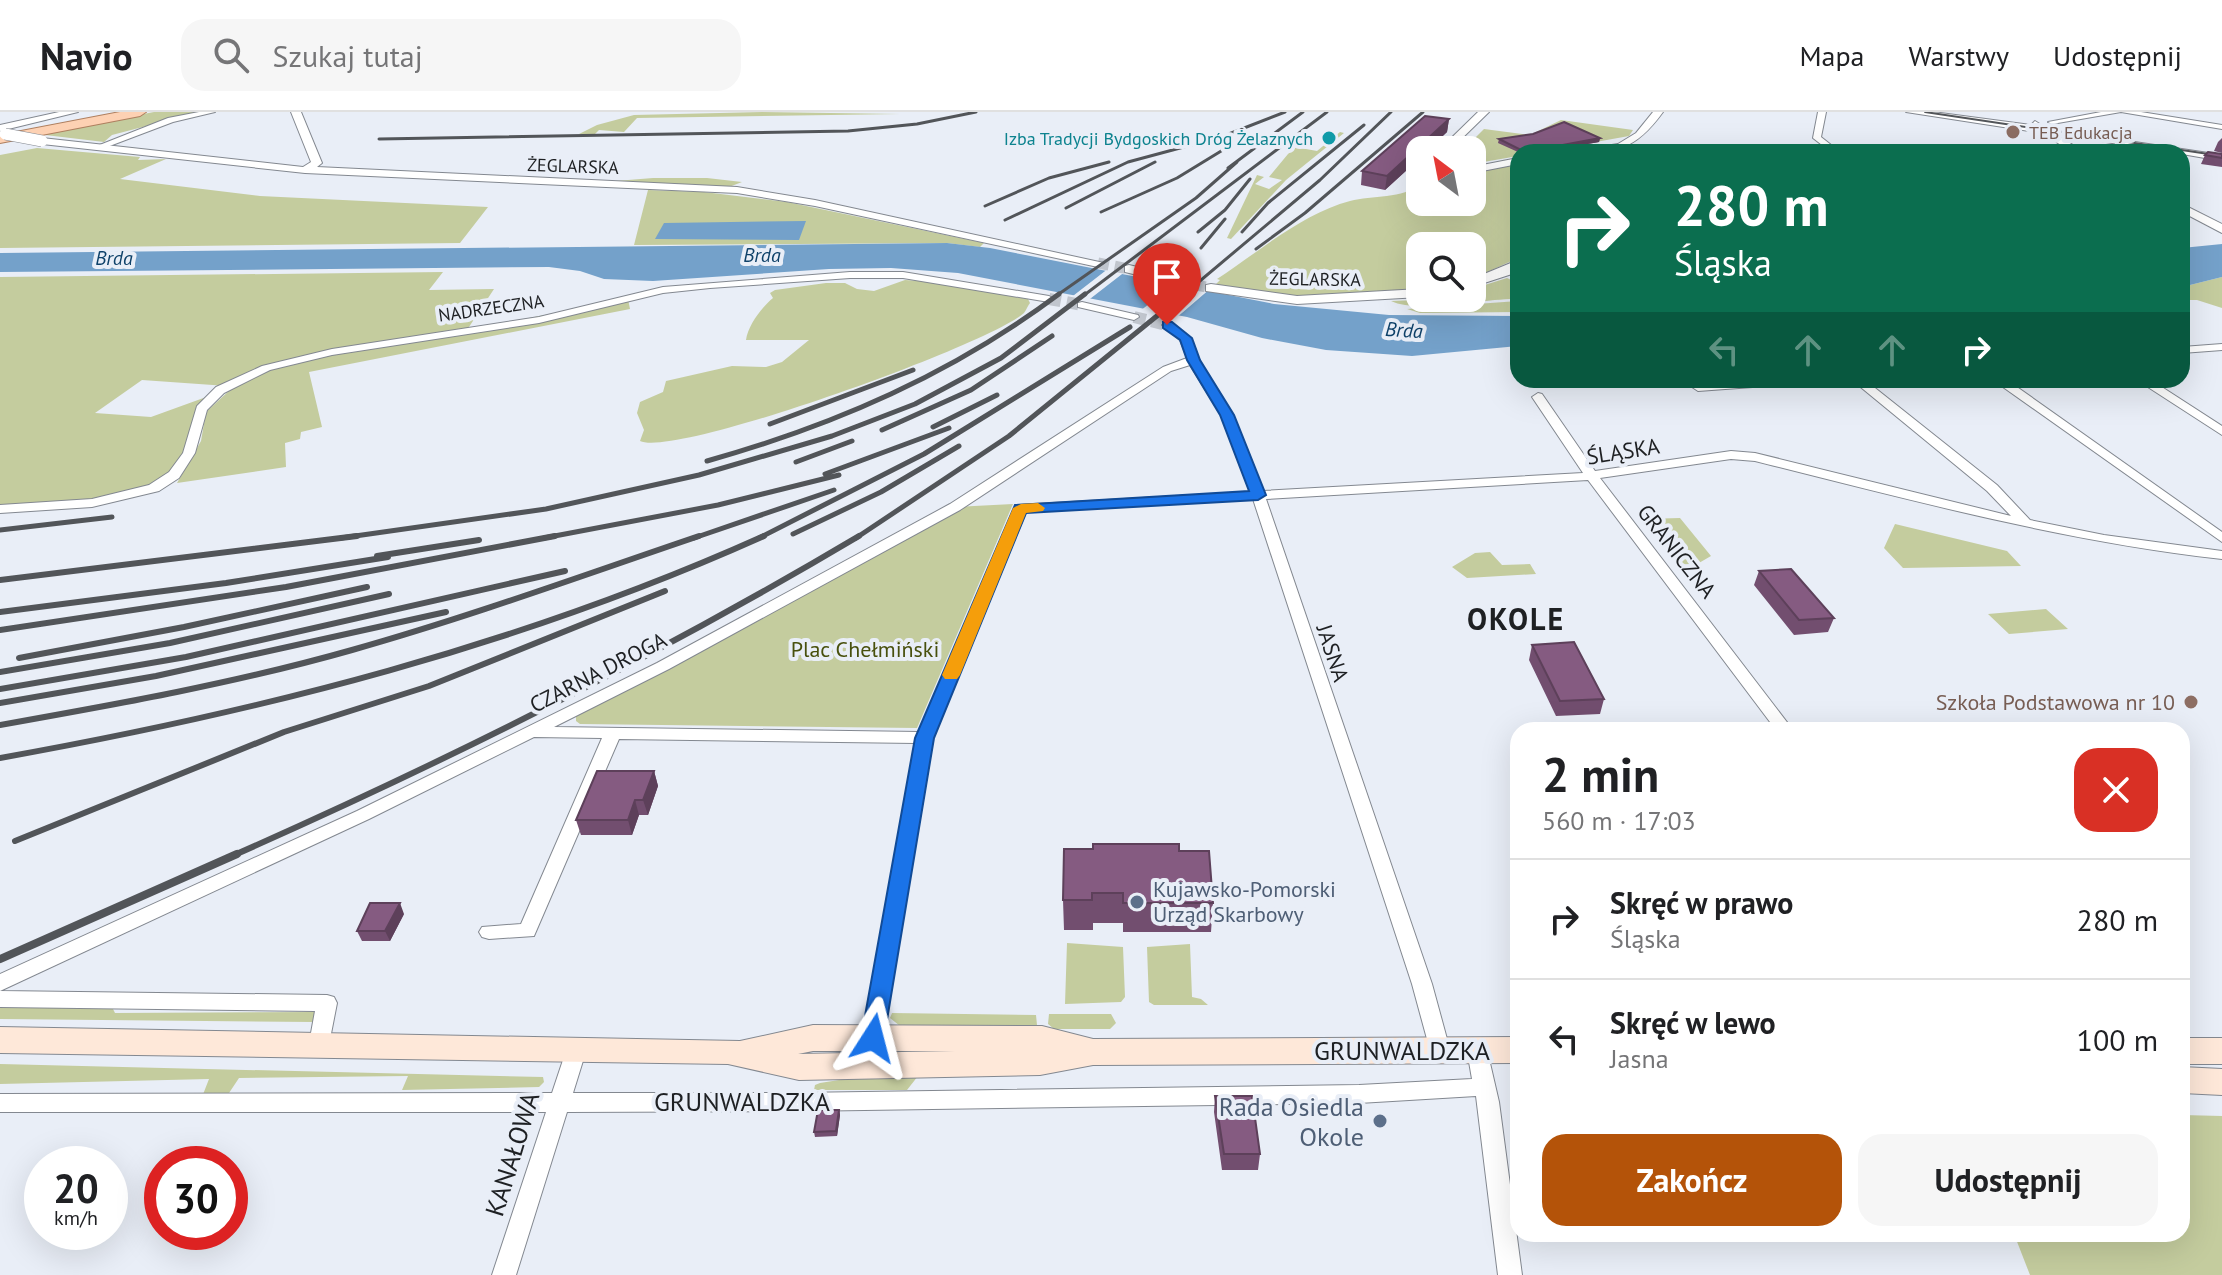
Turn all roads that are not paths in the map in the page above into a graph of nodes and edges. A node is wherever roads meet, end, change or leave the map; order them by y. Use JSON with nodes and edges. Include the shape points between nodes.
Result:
{"nodes":[{"id":1,"x":73,"y":112,"type":"edge"},
{"id":2,"x":140,"y":112,"type":"edge"},
{"id":3,"x":211,"y":112,"type":"edge"},
{"id":4,"x":296,"y":112,"type":"edge"},
{"id":5,"x":1484,"y":112,"type":"edge"},
{"id":6,"x":1658,"y":112,"type":"edge"},
{"id":7,"x":1822,"y":112,"type":"edge"},
{"id":8,"x":1911,"y":112,"type":"edge"},
{"id":9,"x":2014,"y":112,"type":"edge"},
{"id":10,"x":2117,"y":112,"type":"edge"},
{"id":11,"x":2125,"y":112,"type":"edge"},
{"id":12,"x":2016,"y":126,"type":"junction"},
{"id":13,"x":2048,"y":126,"type":"junction"},
{"id":14,"x":2222,"y":127,"type":"edge"},
{"id":15,"x":1,"y":134,"type":"edge"},
{"id":16,"x":1459,"y":136,"type":"edge"},
{"id":17,"x":2083,"y":136,"type":"junction"},
{"id":18,"x":2064,"y":141,"type":"junction"},
{"id":19,"x":1628,"y":144,"type":"edge"},
{"id":20,"x":1825,"y":144,"type":"edge"},
{"id":21,"x":2059,"y":144,"type":"edge"},
{"id":22,"x":2068,"y":144,"type":"edge"},
{"id":23,"x":2134,"y":144,"type":"edge"},
{"id":24,"x":96,"y":148,"type":"junction"},
{"id":25,"x":2190,"y":153,"type":"edge"},
{"id":26,"x":2222,"y":158,"type":"edge"},
{"id":27,"x":1510,"y":163,"type":"edge"},
{"id":28,"x":1486,"y":167,"type":"edge"},
{"id":29,"x":305,"y":170,"type":"junction"},
{"id":30,"x":2190,"y":211,"type":"edge"},
{"id":31,"x":2222,"y":229,"type":"edge"},
{"id":32,"x":1098,"y":263,"type":"tunnel mouth"},
{"id":33,"x":1510,"y":268,"type":"edge"},
{"id":34,"x":1129,"y":269,"type":"tunnel mouth"},
{"id":35,"x":1486,"y":278,"type":"edge"},
{"id":36,"x":1178,"y":281,"type":"tunnel mouth"},
{"id":37,"x":1211,"y":288,"type":"tunnel mouth"},
{"id":38,"x":1406,"y":294,"type":"edge"},
{"id":39,"x":1049,"y":299,"type":"tunnel mouth"},
{"id":40,"x":1082,"y":305,"type":"tunnel mouth"},
{"id":41,"x":1134,"y":317,"type":"tunnel mouth"},
{"id":42,"x":1167,"y":325,"type":"tunnel mouth"},
{"id":43,"x":2222,"y":347,"type":"edge"},
{"id":44,"x":2190,"y":349,"type":"edge"},
{"id":45,"x":1193,"y":360,"type":"junction"},
{"id":46,"x":1868,"y":388,"type":"edge"},
{"id":47,"x":2010,"y":388,"type":"edge"},
{"id":48,"x":2155,"y":388,"type":"edge"},
{"id":49,"x":1538,"y":397,"type":"dead end"},
{"id":50,"x":2222,"y":431,"type":"edge"},
{"id":51,"x":1592,"y":477,"type":"junction"},
{"id":52,"x":1258,"y":495,"type":"junction"},
{"id":53,"x":0,"y":509,"type":"edge"},
{"id":54,"x":2025,"y":523,"type":"junction"},
{"id":55,"x":2222,"y":538,"type":"edge"},
{"id":56,"x":2222,"y":555,"type":"edge"},
{"id":57,"x":1779,"y":722,"type":"edge"},
{"id":58,"x":535,"y":732,"type":"junction"},
{"id":59,"x":612,"y":735,"type":"junction"},
{"id":60,"x":925,"y":738,"type":"junction"},
{"id":61,"x":489,"y":932,"type":"dead end"},
{"id":62,"x":0,"y":983,"type":"edge"},
{"id":63,"x":0,"y":999,"type":"edge"},
{"id":64,"x":873,"y":1038,"type":"junction"},
{"id":65,"x":0,"y":1040,"type":"edge"},
{"id":66,"x":319,"y":1044,"type":"junction"},
{"id":67,"x":1440,"y":1050,"type":"junction"},
{"id":68,"x":1477,"y":1050,"type":"junction"},
{"id":69,"x":1510,"y":1050,"type":"edge"},
{"id":70,"x":576,"y":1051,"type":"junction"},
{"id":71,"x":2190,"y":1051,"type":"edge"},
{"id":72,"x":2222,"y":1051,"type":"edge"},
{"id":73,"x":1093,"y":1052,"type":"junction"},
{"id":74,"x":737,"y":1053,"type":"junction"},
{"id":75,"x":2190,"y":1080,"type":"edge"},
{"id":76,"x":2222,"y":1082,"type":"edge"},
{"id":77,"x":1484,"y":1087,"type":"junction"},
{"id":78,"x":559,"y":1100,"type":"junction"},
{"id":79,"x":0,"y":1103,"type":"edge"},
{"id":80,"x":504,"y":1275,"type":"edge"},
{"id":81,"x":1510,"y":1275,"type":"edge"}],
"edges":[{"from":1,"to":15,"type":"street"},
{"from":2,"to":15,"type":"main road"},
{"from":3,"to":24,"type":"street","via":[[171,120]]},
{"from":4,"to":29,"type":"street","via":[[317,163]]},
{"from":5,"to":16,"type":"street"},
{"from":6,"to":19,"type":"street"},
{"from":7,"to":20,"type":"street","via":[[1817,138]]},
{"from":8,"to":12,"type":"street"},
{"from":9,"to":13,"type":"street"},
{"from":10,"to":13,"type":"street"},
{"from":11,"to":14,"type":"street"},
{"from":12,"to":13,"type":"street"},
{"from":12,"to":21,"type":"street"},
{"from":13,"to":17,"type":"street"},
{"from":13,"to":18,"type":"street"},
{"from":15,"to":24,"type":"street","name":"ŻEGLARSKA","bridge":true},
{"from":17,"to":18,"type":"street"},
{"from":17,"to":23,"type":"street"},
{"from":18,"to":22,"type":"street"},
{"from":24,"to":29,"type":"street","name":"ŻEGLARSKA"},
{"from":25,"to":26,"type":"street"},
{"from":27,"to":28,"type":"street"},
{"from":29,"to":32,"type":"street","name":"ŻEGLARSKA","via":[[737,190]]},
{"from":30,"to":31,"type":"street"},
{"from":33,"to":35,"type":"street"},
{"from":34,"to":36,"type":"street"},
{"from":37,"to":38,"type":"street","name":"ŻEGLARSKA","via":[[1297,300]]},
{"from":39,"to":53,"type":"street","name":"NADRZECZNA","via":[[903,275],[803,278],[672,289],[539,320],[332,352],[266,368],[220,390],[201,409],[182,464],[154,488],[92,503]]},
{"from":40,"to":41,"type":"street"},
{"from":42,"to":45,"type":"street","name":"JASNA","via":[[1185,338]]},
{"from":43,"to":44,"type":"street"},
{"from":45,"to":52,"type":"street","name":"JASNA","via":[[1227,415]]},
{"from":45,"to":58,"type":"street","name":"CZARNA DROGA","via":[[1167,369],[943,514]]},
{"from":46,"to":54,"type":"street","via":[[1992,488]]},
{"from":47,"to":55,"type":"street"},
{"from":48,"to":50,"type":"street"},
{"from":49,"to":51,"type":"street","name":"GRANICZNA"},
{"from":51,"to":52,"type":"street","name":"ŚLĄSKA"},
{"from":51,"to":54,"type":"street","name":"ŚLĄSKA","via":[[1731,455],[1755,457]]},
{"from":51,"to":57,"type":"street","name":"GRANICZNA"},
{"from":52,"to":60,"type":"street","name":"ŚLĄSKA","via":[[1021,508]]},
{"from":52,"to":67,"type":"street","name":"JASNA"},
{"from":54,"to":56,"type":"street","name":"ŚLĄSKA","via":[[2121,543]]},
{"from":58,"to":59,"type":"street"},
{"from":58,"to":62,"type":"street","name":"CZARNA DROGA"},
{"from":59,"to":60,"type":"street"},
{"from":59,"to":61,"type":"street","via":[[527,931]]},
{"from":60,"to":64,"type":"street"},
{"from":63,"to":66,"type":"street","via":[[327,1003]]},
{"from":64,"to":73,"type":"main road","name":"GRUNWALDZKA","via":[[1042,1039]]},
{"from":64,"to":74,"type":"main road","name":"GRUNWALDZKA","via":[[813,1038]]},
{"from":65,"to":66,"type":"main road","name":"GRUNWALDZKA"},
{"from":66,"to":70,"type":"main road","name":"GRUNWALDZKA"},
{"from":67,"to":68,"type":"main road","name":"GRUNWALDZKA"},
{"from":67,"to":73,"type":"main road","name":"GRUNWALDZKA"},
{"from":68,"to":69,"type":"main road","name":"GRUNWALDZKA"},
{"from":68,"to":77,"type":"street"},
{"from":70,"to":74,"type":"main road","name":"GRUNWALDZKA"},
{"from":70,"to":78,"type":"street","name":"KANAŁOWA"},
{"from":71,"to":72,"type":"main road"},
{"from":73,"to":74,"type":"main road","name":"GRUNWALDZKA","via":[[1040,1062],[870,1067],[799,1067]]},
{"from":75,"to":76,"type":"main road"},
{"from":77,"to":78,"type":"street","name":"GRUNWALDZKA","via":[[1359,1094],[796,1102]]},
{"from":77,"to":81,"type":"street"},
{"from":78,"to":79,"type":"street","name":"GRUNWALDZKA"},
{"from":78,"to":80,"type":"street","name":"KANAŁOWA"}]}
